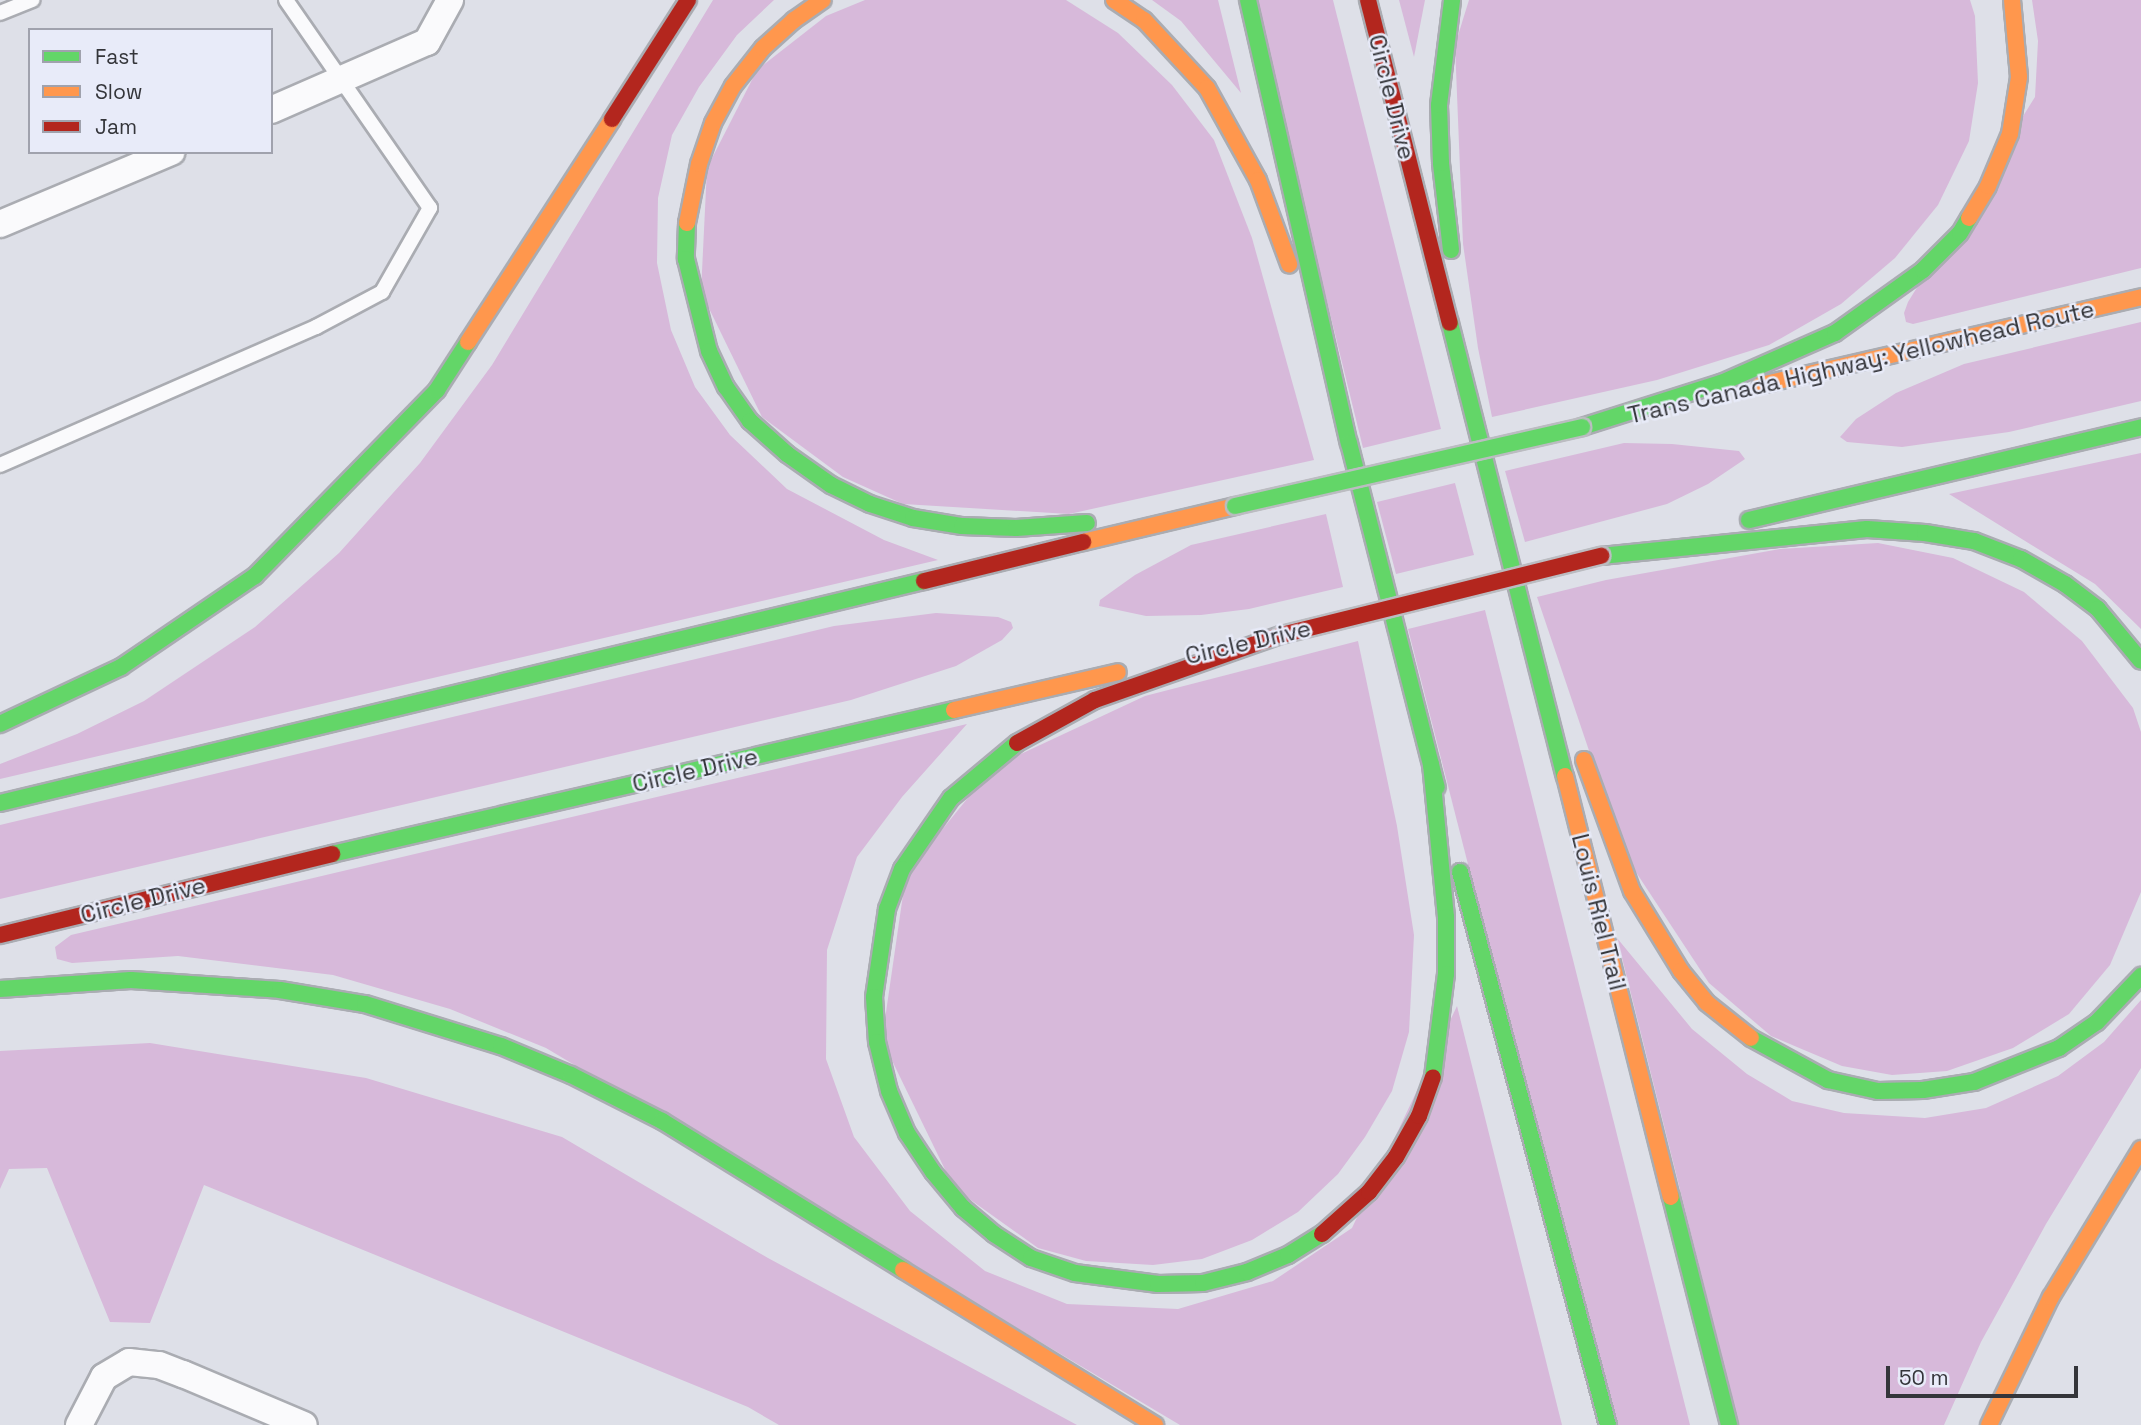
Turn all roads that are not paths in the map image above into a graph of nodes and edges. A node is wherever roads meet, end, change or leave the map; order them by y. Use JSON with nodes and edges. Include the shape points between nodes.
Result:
{"nodes":[{"id":1,"x":32,"y":0,"type":"edge"},
{"id":2,"x":286,"y":0,"type":"edge"},
{"id":3,"x":450,"y":0,"type":"edge"},
{"id":4,"x":688,"y":0,"type":"edge"},
{"id":5,"x":823,"y":0,"type":"edge"},
{"id":6,"x":1114,"y":0,"type":"edge"},
{"id":7,"x":1248,"y":0,"type":"edge"},
{"id":8,"x":1368,"y":0,"type":"edge"},
{"id":9,"x":1452,"y":0,"type":"edge"},
{"id":10,"x":2012,"y":0,"type":"edge"},
{"id":11,"x":0,"y":13,"type":"edge"},
{"id":12,"x":342,"y":80,"type":"junction"},
{"id":13,"x":273,"y":109,"type":"edge"},
{"id":14,"x":165,"y":154,"type":"edge"},
{"id":15,"x":0,"y":224,"type":"edge"},
{"id":16,"x":2141,"y":298,"type":"edge"},
{"id":17,"x":1468,"y":398,"type":"junction"},
{"id":18,"x":1582,"y":427,"type":"junction"},
{"id":19,"x":2141,"y":427,"type":"edge"},
{"id":20,"x":1349,"y":443,"type":"junction"},
{"id":21,"x":0,"y":465,"type":"edge"},
{"id":22,"x":1236,"y":506,"type":"junction"},
{"id":23,"x":1500,"y":519,"type":"junction"},
{"id":24,"x":1601,"y":556,"type":"junction"},
{"id":25,"x":1281,"y":635,"type":"junction"},
{"id":26,"x":2141,"y":661,"type":"edge"},
{"id":27,"x":1563,"y":700,"type":"dead end"},
{"id":28,"x":0,"y":724,"type":"edge"},
{"id":29,"x":1577,"y":739,"type":"dead end"},
{"id":30,"x":1431,"y":764,"type":"junction"},
{"id":31,"x":0,"y":803,"type":"edge"},
{"id":32,"x":0,"y":935,"type":"edge"},
{"id":33,"x":2141,"y":976,"type":"edge"},
{"id":34,"x":0,"y":989,"type":"edge"},
{"id":35,"x":2141,"y":1149,"type":"edge"},
{"id":36,"x":79,"y":1425,"type":"edge"},
{"id":37,"x":304,"y":1425,"type":"edge"},
{"id":38,"x":1155,"y":1425,"type":"edge"},
{"id":39,"x":1608,"y":1425,"type":"edge"},
{"id":40,"x":1729,"y":1425,"type":"edge"},
{"id":41,"x":1989,"y":1425,"type":"edge"}],
"edges":[{"from":1,"to":11,"type":"lane"},
{"from":2,"to":12,"type":"lane"},
{"from":3,"to":12,"type":"street","via":[[427,42]]},
{"from":4,"to":28,"type":"highway","via":[[437,390],[255,576],[121,667]]},
{"from":5,"to":22,"type":"highway","via":[[763,48],[733,86],[713,123],[687,213],[686,260],[703,329],[726,387],[750,421],[831,485],[914,518],[1016,528],[1122,521]]},
{"from":6,"to":20,"type":"highway","via":[[1144,20],[1178,54],[1207,88],[1232,130],[1258,180]]},
{"from":7,"to":20,"type":"highway"},
{"from":8,"to":17,"type":"highway","name":"Circle Drive"},
{"from":9,"to":17,"type":"highway","via":[[1439,104],[1441,163]]},
{"from":10,"to":18,"type":"highway","via":[[2019,77],[2010,134],[1988,186],[1960,233],[1932,261],[1835,333],[1721,383]]},
{"from":12,"to":13,"type":"street"},
{"from":12,"to":21,"type":"lane","via":[[430,208],[382,292],[316,327]]},
{"from":14,"to":15,"type":"street"},
{"from":16,"to":18,"type":"highway","name":"Trans Canada Highway: Yellowhead Route"},
{"from":17,"to":23,"type":"highway","name":"Louis Riel Trail"},
{"from":18,"to":22,"type":"highway","bridge":true},
{"from":19,"to":24,"type":"highway"},
{"from":20,"to":30,"type":"highway"},
{"from":22,"to":31,"type":"highway"},
{"from":23,"to":27,"type":"highway"},
{"from":23,"to":40,"type":"highway","name":"Louis Riel Trail"},
{"from":24,"to":25,"type":"highway","name":"Circle Drive","bridge":true},
{"from":24,"to":26,"type":"highway","via":[[1867,529],[1974,541],[2021,559],[2065,584],[2098,610]]},
{"from":25,"to":30,"type":"highway","via":[[1095,700],[1017,743],[951,798],[902,869],[887,909],[874,997],[877,1042],[889,1091],[907,1133],[933,1172],[993,1234],[1031,1258],[1075,1273],[1158,1284],[1203,1283],[1288,1255],[1332,1227],[1369,1192],[1419,1116],[1435,1071],[1445,986],[1446,917]]},
{"from":25,"to":32,"type":"highway","name":"Circle Drive","via":[[380,842]]},
{"from":29,"to":33,"type":"highway","via":[[1632,891],[1681,971],[1707,1003],[1745,1034],[1828,1080],[1878,1091],[1974,1082],[2059,1048],[2097,1022]]},
{"from":30,"to":39,"type":"highway"},
{"from":34,"to":38,"type":"highway","via":[[131,980],[280,990],[366,1004],[501,1046],[662,1121]]},
{"from":35,"to":41,"type":"highway","via":[[2051,1297]]},
{"from":36,"to":37,"type":"street","via":[[104,1377],[129,1362],[159,1365]]}]}
